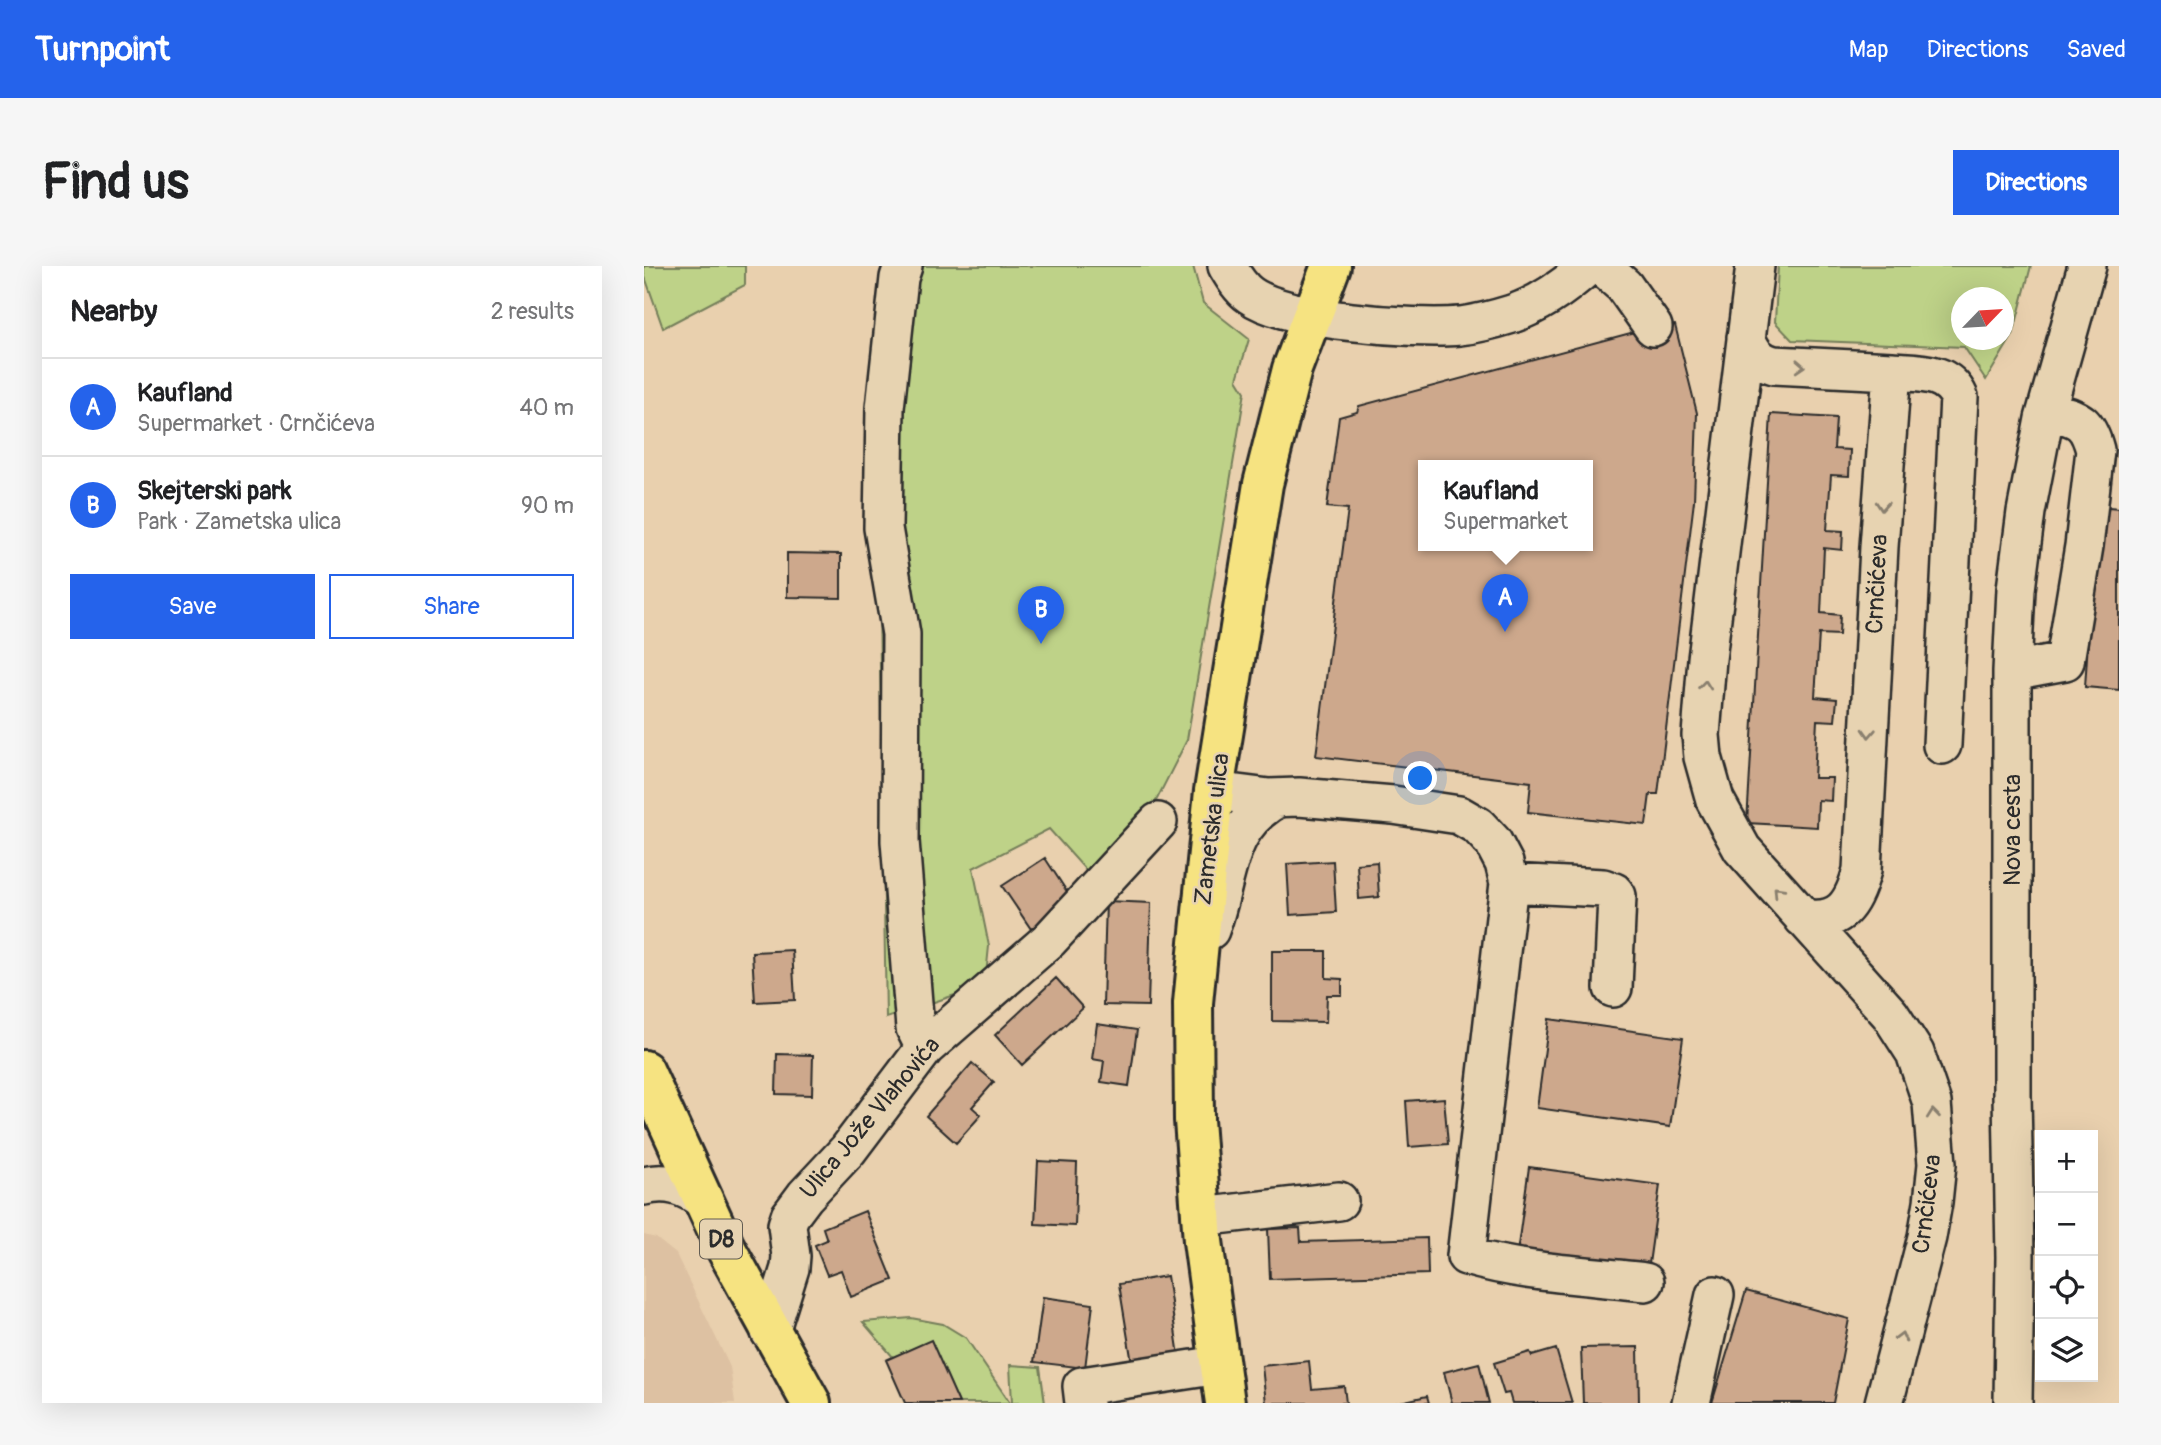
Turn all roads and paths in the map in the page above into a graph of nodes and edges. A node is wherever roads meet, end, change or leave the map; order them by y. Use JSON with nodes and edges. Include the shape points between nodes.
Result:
{"nodes":[{"id":1,"x":902,"y":266,"type":"edge"},
{"id":2,"x":1227,"y":266,"type":"edge"},
{"id":3,"x":1331,"y":266,"type":"edge"},
{"id":4,"x":1588,"y":266,"type":"edge"},
{"id":5,"x":1601,"y":266,"type":"edge"},
{"id":6,"x":1755,"y":266,"type":"edge"},
{"id":7,"x":2087,"y":266,"type":"edge"},
{"id":8,"x":1311,"y":315,"type":"junction"},
{"id":9,"x":1653,"y":327,"type":"dead end"},
{"id":10,"x":1746,"y":337,"type":"junction"},
{"id":11,"x":1892,"y":370,"type":"junction"},
{"id":12,"x":2047,"y":410,"type":"junction"},
{"id":13,"x":2011,"y":671,"type":"junction"},
{"id":14,"x":1942,"y":745,"type":"dead end"},
{"id":15,"x":1214,"y":790,"type":"junction"},
{"id":16,"x":1278,"y":798,"type":"junction"},
{"id":17,"x":1158,"y":822,"type":"dead end"},
{"id":18,"x":1509,"y":883,"type":"junction"},
{"id":19,"x":1803,"y":918,"type":"junction"},
{"id":20,"x":1198,"y":952,"type":"junction"},
{"id":21,"x":1613,"y":988,"type":"dead end"},
{"id":22,"x":925,"y":1048,"type":"junction"},
{"id":23,"x":644,"y":1070,"type":"edge"},
{"id":24,"x":664,"y":1132,"type":"edge"},
{"id":25,"x":644,"y":1186,"type":"edge"},
{"id":26,"x":703,"y":1200,"type":"junction"},
{"id":27,"x":1339,"y":1201,"type":"dead end"},
{"id":28,"x":1201,"y":1217,"type":"junction"},
{"id":29,"x":1646,"y":1282,"type":"dead end"},
{"id":30,"x":1715,"y":1295,"type":"dead end"},
{"id":31,"x":770,"y":1332,"type":"junction"},
{"id":32,"x":1219,"y":1365,"type":"junction"},
{"id":33,"x":811,"y":1403,"type":"edge"},
{"id":34,"x":1084,"y":1403,"type":"edge"},
{"id":35,"x":1225,"y":1403,"type":"edge"},
{"id":36,"x":1691,"y":1403,"type":"edge"},
{"id":37,"x":1884,"y":1403,"type":"edge"},
{"id":38,"x":2012,"y":1403,"type":"edge"}],
"edges":[{"from":1,"to":22,"type":"street","via":[[885,408],[883,528],[901,634],[900,841],[915,1028]]},
{"from":2,"to":8,"type":"street","via":[[1249,295]]},
{"from":3,"to":8,"type":"main road","name":"Zametska ulica"},
{"from":4,"to":8,"type":"street","via":[[1535,304],[1462,326],[1383,326]]},
{"from":5,"to":9,"type":"street","via":[[1624,286]]},
{"from":6,"to":10,"type":"street","name":"Crnčićeva"},
{"from":7,"to":12,"type":"street","name":"Nova cesta"},
{"from":8,"to":15,"type":"main road","name":"Zametska ulica","via":[[1286,389],[1263,484]]},
{"from":10,"to":11,"type":"street","one_way":true,"via":[[1758,358],[1774,365]]},
{"from":19,"to":10,"type":"street","name":"Crnčićeva","one_way":true,"via":[[1742,849],[1723,817],[1709,781],[1701,735]]},
{"from":11,"to":14,"type":"street","via":[[1939,376],[1948,380],[1959,397]]},
{"from":11,"to":19,"type":"street","name":"Crnčićeva","one_way":true,"via":[[1862,870],[1854,892],[1834,918]]},
{"from":12,"to":13,"type":"street","name":"Nova cesta","via":[[2026,512]]},
{"from":12,"to":13,"type":"street","via":[[2080,420],[2091,435],[2095,450],[2084,546],[2066,661]]},
{"from":13,"to":38,"type":"street","name":"Nova cesta"},
{"from":15,"to":16,"type":"street"},
{"from":15,"to":20,"type":"main road","name":"Zametska ulica"},
{"from":16,"to":18,"type":"street","via":[[1393,805],[1459,815],[1478,825],[1493,842]]},
{"from":16,"to":20,"type":"street","via":[[1242,828],[1228,863],[1217,913]]},
{"from":17,"to":22,"type":"street","name":"Ulica Jože Vlahovića","via":[[1049,940]]},
{"from":18,"to":21,"type":"street","via":[[1614,892]]},
{"from":18,"to":29,"type":"street","via":[[1466,1256],[1521,1268]]},
{"from":37,"to":19,"type":"street","name":"Crnčićeva","one_way":true,"via":[[1933,1202],[1937,1164],[1932,1103],[1915,1053],[1890,1014]]},
{"from":20,"to":28,"type":"main road","name":"Zametska ulica","via":[[1193,1003],[1194,1120]]},
{"from":22,"to":31,"type":"street","name":"Ulica Jože Vlahovića","via":[[848,1150],[790,1216],[790,1268]]},
{"from":23,"to":24,"type":"main road","number":"D8"},
{"from":24,"to":25,"type":"street","via":[[668,1168]]},
{"from":24,"to":26,"type":"main road","number":"D8"},
{"from":25,"to":26,"type":"street","via":[[674,1185]]},
{"from":26,"to":31,"type":"main road","number":"D8"},
{"from":27,"to":28,"type":"street"},
{"from":28,"to":32,"type":"main road","name":"Zametska ulica"},
{"from":30,"to":36,"type":"street"},
{"from":31,"to":33,"type":"main road","number":"D8"},
{"from":32,"to":34,"type":"street","via":[[1082,1386]]},
{"from":32,"to":35,"type":"main road","name":"Zametska ulica"}]}
